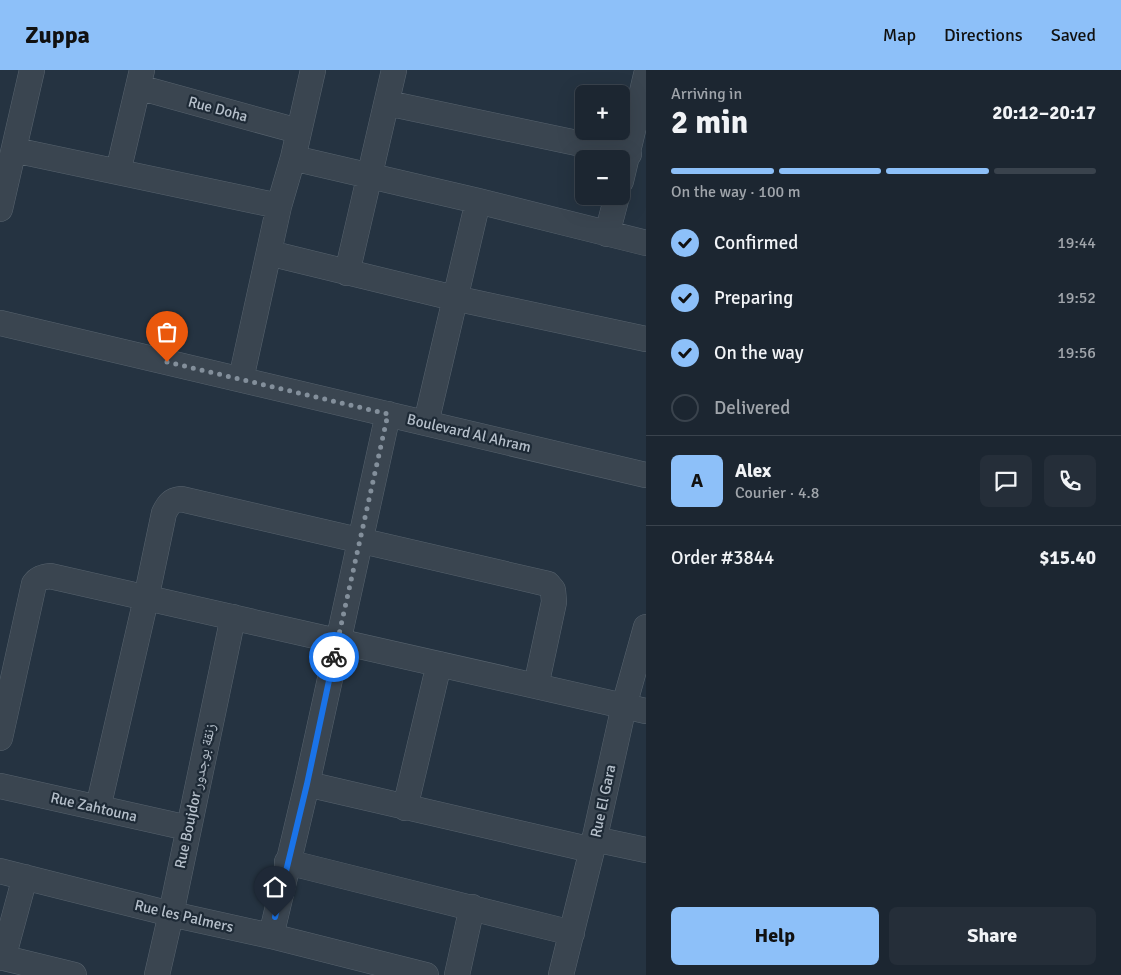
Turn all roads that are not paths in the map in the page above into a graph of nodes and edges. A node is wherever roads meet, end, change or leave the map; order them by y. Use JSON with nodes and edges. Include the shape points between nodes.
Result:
{"nodes":[{"id":1,"x":32,"y":70,"type":"edge"},
{"id":2,"x":313,"y":70,"type":"edge"},
{"id":3,"x":394,"y":70,"type":"edge"},
{"id":4,"x":636,"y":70,"type":"edge"},
{"id":5,"x":646,"y":74,"type":"edge"},
{"id":6,"x":140,"y":79,"type":"edge"},
{"id":7,"x":387,"y":103,"type":"junction"},
{"id":8,"x":298,"y":131,"type":"junction"},
{"id":9,"x":14,"y":150,"type":"junction"},
{"id":10,"x":610,"y":150,"type":"edge"},
{"id":11,"x":630,"y":150,"type":"edge"},
{"id":12,"x":292,"y":158,"type":"junction"},
{"id":13,"x":118,"y":172,"type":"junction"},
{"id":14,"x":370,"y":177,"type":"junction"},
{"id":15,"x":478,"y":201,"type":"junction"},
{"id":16,"x":615,"y":205,"type":"edge"},
{"id":17,"x":279,"y":206,"type":"junction"},
{"id":18,"x":0,"y":209,"type":"edge"},
{"id":19,"x":607,"y":234,"type":"junction"},
{"id":20,"x":646,"y":243,"type":"edge"},
{"id":21,"x":269,"y":253,"type":"junction"},
{"id":22,"x":347,"y":273,"type":"junction"},
{"id":23,"x":454,"y":298,"type":"junction"},
{"id":24,"x":0,"y":322,"type":"edge"},
{"id":25,"x":646,"y":339,"type":"edge"},
{"id":26,"x":241,"y":379,"type":"junction"},
{"id":27,"x":388,"y":414,"type":"junction"},
{"id":28,"x":426,"y":423,"type":"junction"},
{"id":29,"x":646,"y":475,"type":"edge"},
{"id":30,"x":360,"y":541,"type":"junction"},
{"id":31,"x":146,"y":599,"type":"junction"},
{"id":32,"x":233,"y":617,"type":"junction"},
{"id":33,"x":646,"y":627,"type":"edge"},
{"id":34,"x":337,"y":642,"type":"junction"},
{"id":35,"x":439,"y":664,"type":"junction"},
{"id":36,"x":536,"y":686,"type":"junction"},
{"id":37,"x":635,"y":709,"type":"edge"},
{"id":38,"x":0,"y":738,"type":"edge"},
{"id":39,"x":307,"y":784,"type":"junction"},
{"id":40,"x":0,"y":786,"type":"edge"},
{"id":41,"x":98,"y":808,"type":"junction"},
{"id":42,"x":405,"y":808,"type":"junction"},
{"id":43,"x":188,"y":828,"type":"junction"},
{"id":44,"x":593,"y":845,"type":"junction"},
{"id":45,"x":646,"y":850,"type":"edge"},
{"id":46,"x":287,"y":862,"type":"junction"},
{"id":47,"x":0,"y":871,"type":"edge"},
{"id":48,"x":25,"y":877,"type":"junction"},
{"id":49,"x":472,"y":907,"type":"junction"},
{"id":50,"x":171,"y":914,"type":"junction"},
{"id":51,"x":572,"y":933,"type":"junction"},
{"id":52,"x":270,"y":936,"type":"junction"},
{"id":53,"x":1,"y":957,"type":"edge"},
{"id":54,"x":74,"y":975,"type":"edge"},
{"id":55,"x":157,"y":975,"type":"edge"},
{"id":56,"x":426,"y":975,"type":"edge"},
{"id":57,"x":457,"y":975,"type":"edge"},
{"id":58,"x":562,"y":975,"type":"edge"}],
"edges":[{"from":1,"to":9,"type":"street"},
{"from":2,"to":8,"type":"street"},
{"from":3,"to":7,"type":"street"},
{"from":4,"to":5,"type":"street"},
{"from":5,"to":11,"type":"street"},
{"from":6,"to":8,"type":"street","name":"Rue Doha"},
{"from":6,"to":13,"type":"street"},
{"from":7,"to":10,"type":"street"},
{"from":7,"to":14,"type":"street"},
{"from":8,"to":12,"type":"street"},
{"from":9,"to":13,"type":"street"},
{"from":9,"to":18,"type":"street"},
{"from":12,"to":14,"type":"street"},
{"from":12,"to":17,"type":"street"},
{"from":13,"to":17,"type":"street"},
{"from":14,"to":15,"type":"street"},
{"from":14,"to":22,"type":"street"},
{"from":15,"to":19,"type":"street"},
{"from":15,"to":23,"type":"street"},
{"from":16,"to":19,"type":"street"},
{"from":17,"to":21,"type":"street"},
{"from":19,"to":20,"type":"street"},
{"from":21,"to":22,"type":"street"},
{"from":21,"to":26,"type":"street"},
{"from":22,"to":23,"type":"street"},
{"from":23,"to":25,"type":"street"},
{"from":23,"to":28,"type":"street"},
{"from":24,"to":26,"type":"street","name":"Boulevard Al Ahram"},
{"from":26,"to":27,"type":"street","name":"Boulevard Al Ahram"},
{"from":27,"to":28,"type":"street","name":"Boulevard Al Ahram"},
{"from":27,"to":30,"type":"street"},
{"from":28,"to":29,"type":"street","name":"Boulevard Al Ahram"},
{"from":30,"to":31,"type":"street","via":[[175,500],[164,513]]},
{"from":30,"to":34,"type":"street"},
{"from":30,"to":36,"type":"street","via":[[548,584],[553,590],[554,602]]},
{"from":31,"to":32,"type":"street"},
{"from":31,"to":38,"type":"street","via":[[50,576],[37,580]]},
{"from":31,"to":41,"type":"street"},
{"from":32,"to":34,"type":"street"},
{"from":32,"to":43,"type":"street","name":"Rue Boujdor زنقة بوجدور"},
{"from":33,"to":37,"type":"street","name":"Rue El Gara"},
{"from":34,"to":35,"type":"street"},
{"from":34,"to":39,"type":"street"},
{"from":35,"to":36,"type":"street"},
{"from":35,"to":42,"type":"street"},
{"from":36,"to":37,"type":"street"},
{"from":37,"to":44,"type":"street","name":"Rue El Gara"},
{"from":39,"to":42,"type":"street"},
{"from":39,"to":46,"type":"street"},
{"from":40,"to":41,"type":"street","name":"Rue Zahtouna"},
{"from":41,"to":43,"type":"street","name":"Rue Zahtouna"},
{"from":42,"to":44,"type":"street"},
{"from":43,"to":50,"type":"street","name":"Rue Boujdor زنقة بوجدور"},
{"from":44,"to":45,"type":"street"},
{"from":44,"to":51,"type":"street","name":"Rue El Gara"},
{"from":46,"to":49,"type":"street"},
{"from":46,"to":52,"type":"street"},
{"from":47,"to":48,"type":"street","name":"Rue les Palmers"},
{"from":48,"to":50,"type":"street","name":"Rue les Palmers"},
{"from":48,"to":53,"type":"street"},
{"from":49,"to":51,"type":"street"},
{"from":49,"to":57,"type":"street"},
{"from":50,"to":52,"type":"street","name":"Rue les Palmers"},
{"from":50,"to":55,"type":"street","name":"Rue Boujdor زنقة بوجدور"},
{"from":51,"to":58,"type":"street","name":"Rue El Gara"},
{"from":52,"to":56,"type":"street","name":"Rue les Palmers"},
{"from":53,"to":54,"type":"street"}]}
